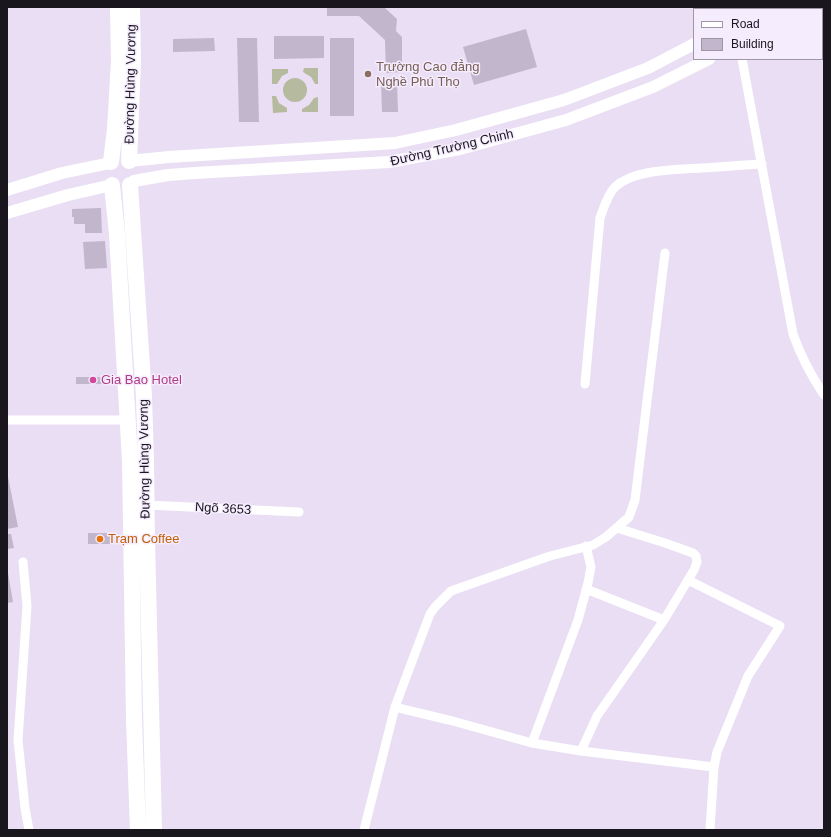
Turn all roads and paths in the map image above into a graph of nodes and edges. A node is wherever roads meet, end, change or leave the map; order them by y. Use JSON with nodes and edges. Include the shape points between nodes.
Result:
{"nodes":[{"id":1,"x":118,"y":7,"type":"edge"},
{"id":2,"x":132,"y":7,"type":"edge"},
{"id":3,"x":693,"y":45,"type":"edge"},
{"id":4,"x":707,"y":60,"type":"edge"},
{"id":5,"x":742,"y":60,"type":"edge"},
{"id":6,"x":129,"y":161,"type":"junction"},
{"id":7,"x":110,"y":163,"type":"junction"},
{"id":8,"x":762,"y":164,"type":"junction"},
{"id":9,"x":132,"y":183,"type":"junction"},
{"id":10,"x":112,"y":185,"type":"junction"},
{"id":11,"x":7,"y":190,"type":"edge"},
{"id":12,"x":7,"y":213,"type":"edge"},
{"id":13,"x":665,"y":253,"type":"dead end"},
{"id":14,"x":585,"y":384,"type":"dead end"},
{"id":15,"x":824,"y":395,"type":"edge"},
{"id":16,"x":7,"y":420,"type":"edge"},
{"id":17,"x":128,"y":420,"type":"junction"},
{"id":18,"x":146,"y":505,"type":"junction"},
{"id":19,"x":299,"y":512,"type":"dead end"},
{"id":20,"x":617,"y":528,"type":"junction"},
{"id":21,"x":586,"y":546,"type":"junction"},
{"id":22,"x":23,"y":562,"type":"dead end"},
{"id":23,"x":688,"y":580,"type":"junction"},
{"id":24,"x":586,"y":589,"type":"junction"},
{"id":25,"x":664,"y":620,"type":"junction"},
{"id":26,"x":395,"y":707,"type":"junction"},
{"id":27,"x":532,"y":743,"type":"junction"},
{"id":28,"x":581,"y":751,"type":"junction"},
{"id":29,"x":714,"y":768,"type":"junction"},
{"id":30,"x":29,"y":830,"type":"edge"},
{"id":31,"x":138,"y":830,"type":"edge"},
{"id":32,"x":154,"y":830,"type":"edge"},
{"id":33,"x":364,"y":830,"type":"edge"},
{"id":34,"x":710,"y":830,"type":"edge"}],
"edges":[{"from":1,"to":7,"type":"highway","name":"Đường Hùng Vương","via":[[119,61]]},
{"from":2,"to":6,"type":"highway","name":"Đường Hùng Vương","via":[[133,62]]},
{"from":3,"to":6,"type":"main road","name":"Đường Trường Chinh","via":[[648,68],[564,100],[456,130],[396,143]]},
{"from":4,"to":9,"type":"main road","name":"Đường Trường Chinh","via":[[653,87],[566,120],[453,150],[390,162],[188,174]]},
{"from":5,"to":8,"type":"street"},
{"from":6,"to":7,"type":"highway","via":[[120,159]]},
{"from":6,"to":9,"type":"highway","via":[[134,166],[136,174]]},
{"from":7,"to":10,"type":"highway","via":[[106,175]]},
{"from":7,"to":11,"type":"main road","via":[[62,173]]},
{"from":8,"to":14,"type":"street","via":[[658,171],[636,176],[614,188],[600,218]]},
{"from":8,"to":15,"type":"street","via":[[793,334]]},
{"from":9,"to":10,"type":"highway","via":[[121,188]]},
{"from":9,"to":18,"type":"highway","name":"Đường Hùng Vương","via":[[144,397]]},
{"from":10,"to":12,"type":"main road","via":[[68,194]]},
{"from":10,"to":17,"type":"highway","name":"Đường Hùng Vương"},
{"from":13,"to":20,"type":"street","via":[[635,500],[629,517]]},
{"from":16,"to":17,"type":"street"},
{"from":17,"to":31,"type":"highway","name":"Đường Hùng Vương"},
{"from":18,"to":19,"type":"street","name":"Ngõ 3653"},
{"from":18,"to":32,"type":"highway","name":"Đường Hùng Vương"},
{"from":20,"to":21,"type":"street","via":[[606,537]]},
{"from":20,"to":23,"type":"street","via":[[693,553],[697,562]]},
{"from":21,"to":24,"type":"street","via":[[591,566]]},
{"from":21,"to":26,"type":"street","via":[[451,591],[430,614]]},
{"from":22,"to":30,"type":"street","via":[[27,606],[18,740]]},
{"from":23,"to":25,"type":"street"},
{"from":23,"to":29,"type":"street","via":[[780,626],[748,676],[717,752]]},
{"from":24,"to":25,"type":"street"},
{"from":24,"to":27,"type":"street","via":[[578,620]]},
{"from":25,"to":28,"type":"street","via":[[597,716]]},
{"from":26,"to":27,"type":"street"},
{"from":26,"to":33,"type":"street"},
{"from":27,"to":28,"type":"street"},
{"from":28,"to":29,"type":"street"},
{"from":29,"to":34,"type":"street"}]}
